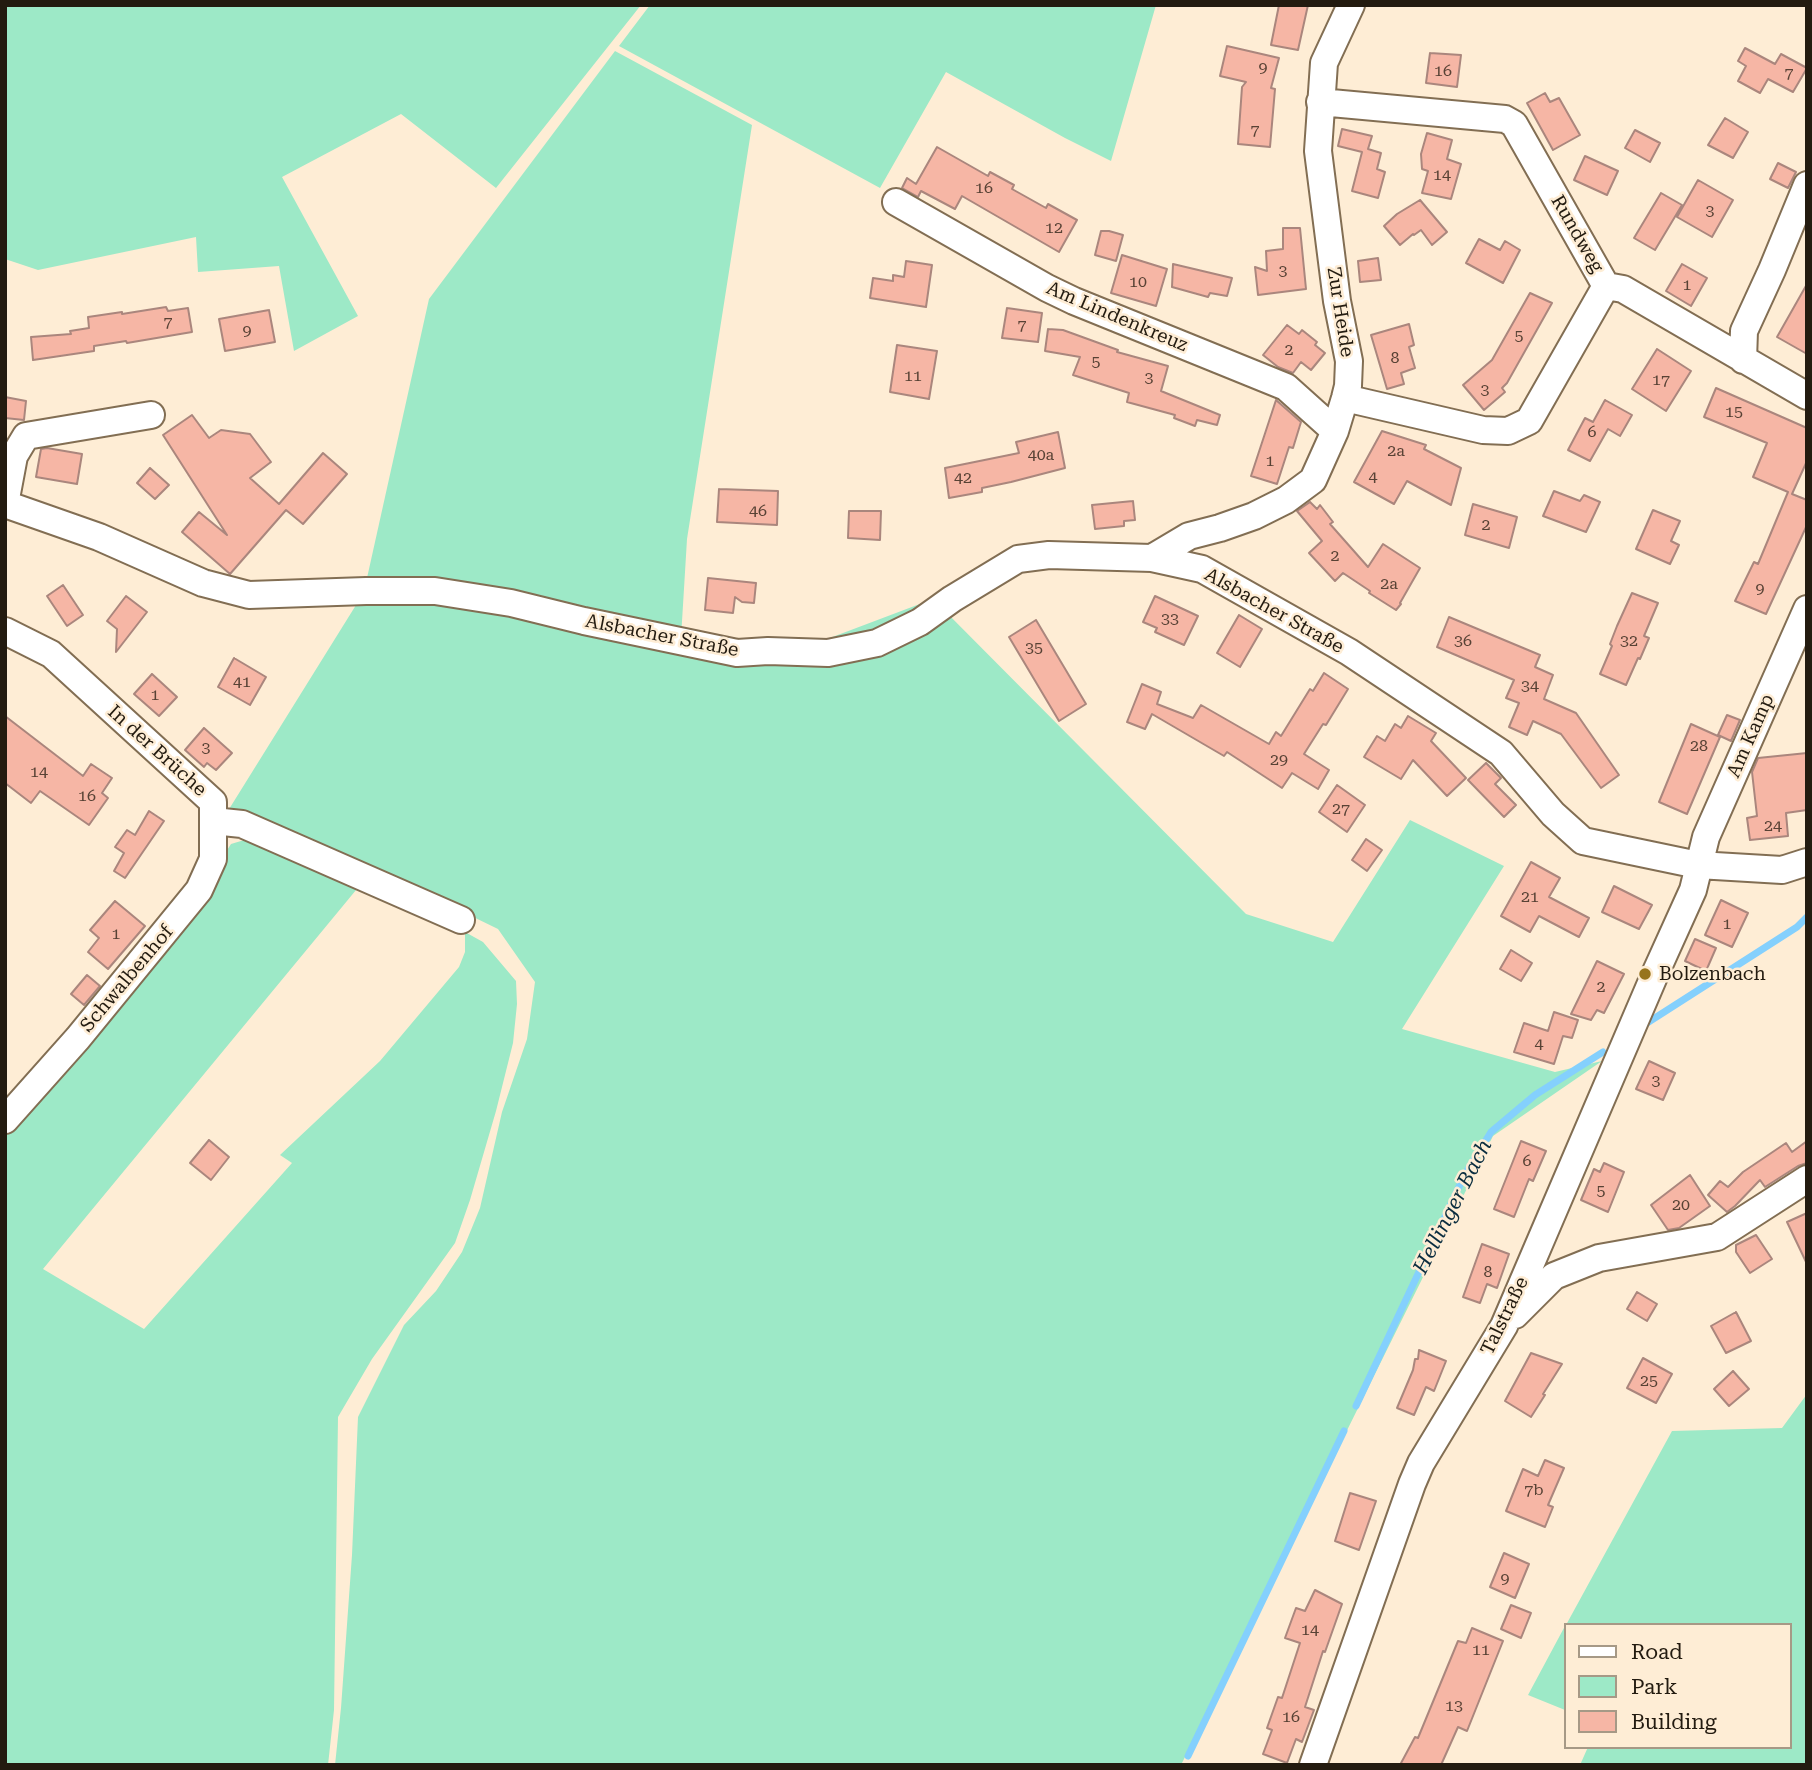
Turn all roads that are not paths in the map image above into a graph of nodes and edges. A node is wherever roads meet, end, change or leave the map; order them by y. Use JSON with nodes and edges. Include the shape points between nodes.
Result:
{"nodes":[{"id":1,"x":1351,"y":5,"type":"edge"},
{"id":2,"x":1320,"y":102,"type":"junction"},
{"id":3,"x":1807,"y":185,"type":"edge"},
{"id":4,"x":896,"y":202,"type":"dead end"},
{"id":5,"x":1606,"y":286,"type":"junction"},
{"id":6,"x":1743,"y":360,"type":"junction"},
{"id":7,"x":1807,"y":396,"type":"edge"},
{"id":8,"x":1345,"y":398,"type":"junction"},
{"id":9,"x":151,"y":415,"type":"dead end"},
{"id":10,"x":1335,"y":432,"type":"junction"},
{"id":11,"x":5,"y":504,"type":"edge"},
{"id":12,"x":1152,"y":558,"type":"junction"},
{"id":13,"x":1807,"y":609,"type":"edge"},
{"id":14,"x":5,"y":631,"type":"edge"},
{"id":15,"x":213,"y":821,"type":"junction"},
{"id":16,"x":1807,"y":862,"type":"edge"},
{"id":17,"x":1698,"y":865,"type":"junction"},
{"id":18,"x":461,"y":920,"type":"dead end"},
{"id":19,"x":5,"y":1119,"type":"edge"},
{"id":20,"x":1807,"y":1179,"type":"edge"},
{"id":21,"x":1504,"y":1326,"type":"junction"},
{"id":22,"x":1313,"y":1765,"type":"edge"}],
"edges":[{"from":1,"to":2,"type":"street","name":"Zur Heide","via":[[1324,63]]},
{"from":2,"to":5,"type":"street","name":"Rundweg","via":[[1505,119],[1514,124]]},
{"from":2,"to":8,"type":"street","name":"Zur Heide","via":[[1318,151],[1349,361]]},
{"from":3,"to":6,"type":"street","via":[[1744,331]]},
{"from":4,"to":10,"type":"street","name":"Am Lindenkreuz","via":[[1056,292],[1286,387]]},
{"from":5,"to":6,"type":"street","via":[[1623,289]]},
{"from":5,"to":8,"type":"street","name":"Rundweg","via":[[1529,421],[1508,431],[1483,430]]},
{"from":6,"to":7,"type":"street"},
{"from":8,"to":10,"type":"street","name":"Zur Heide"},
{"from":9,"to":11,"type":"street","via":[[26,436],[14,456]]},
{"from":10,"to":12,"type":"street","name":"Zur Heide","via":[[1313,480],[1286,500],[1254,516],[1189,536]]},
{"from":11,"to":12,"type":"street","name":"Alsbacher Straße","via":[[99,537],[203,583],[249,595],[435,591],[511,603],[737,653],[828,653],[877,643],[920,622],[1018,559],[1049,555]]},
{"from":12,"to":17,"type":"street","name":"Alsbacher Straße","via":[[1202,569],[1349,652],[1501,753],[1553,814],[1583,841]]},
{"from":13,"to":17,"type":"street","name":"Am Kamp","via":[[1706,837]]},
{"from":14,"to":15,"type":"street","name":"In der Brüche","via":[[51,654],[194,784],[213,802]]},
{"from":15,"to":18,"type":"street","name":"In der Brüche","via":[[242,824]]},
{"from":15,"to":19,"type":"street","name":"Schwalbenhof","via":[[213,859],[199,891]]},
{"from":16,"to":17,"type":"street","name":"Alsbacher Straße","via":[[1782,870]]},
{"from":17,"to":21,"type":"street","name":"Talstraße","via":[[1693,890]]},
{"from":20,"to":21,"type":"street","via":[[1717,1237],[1599,1258],[1554,1276]]},
{"from":21,"to":22,"type":"street","name":"Talstraße","via":[[1421,1463]]}]}
